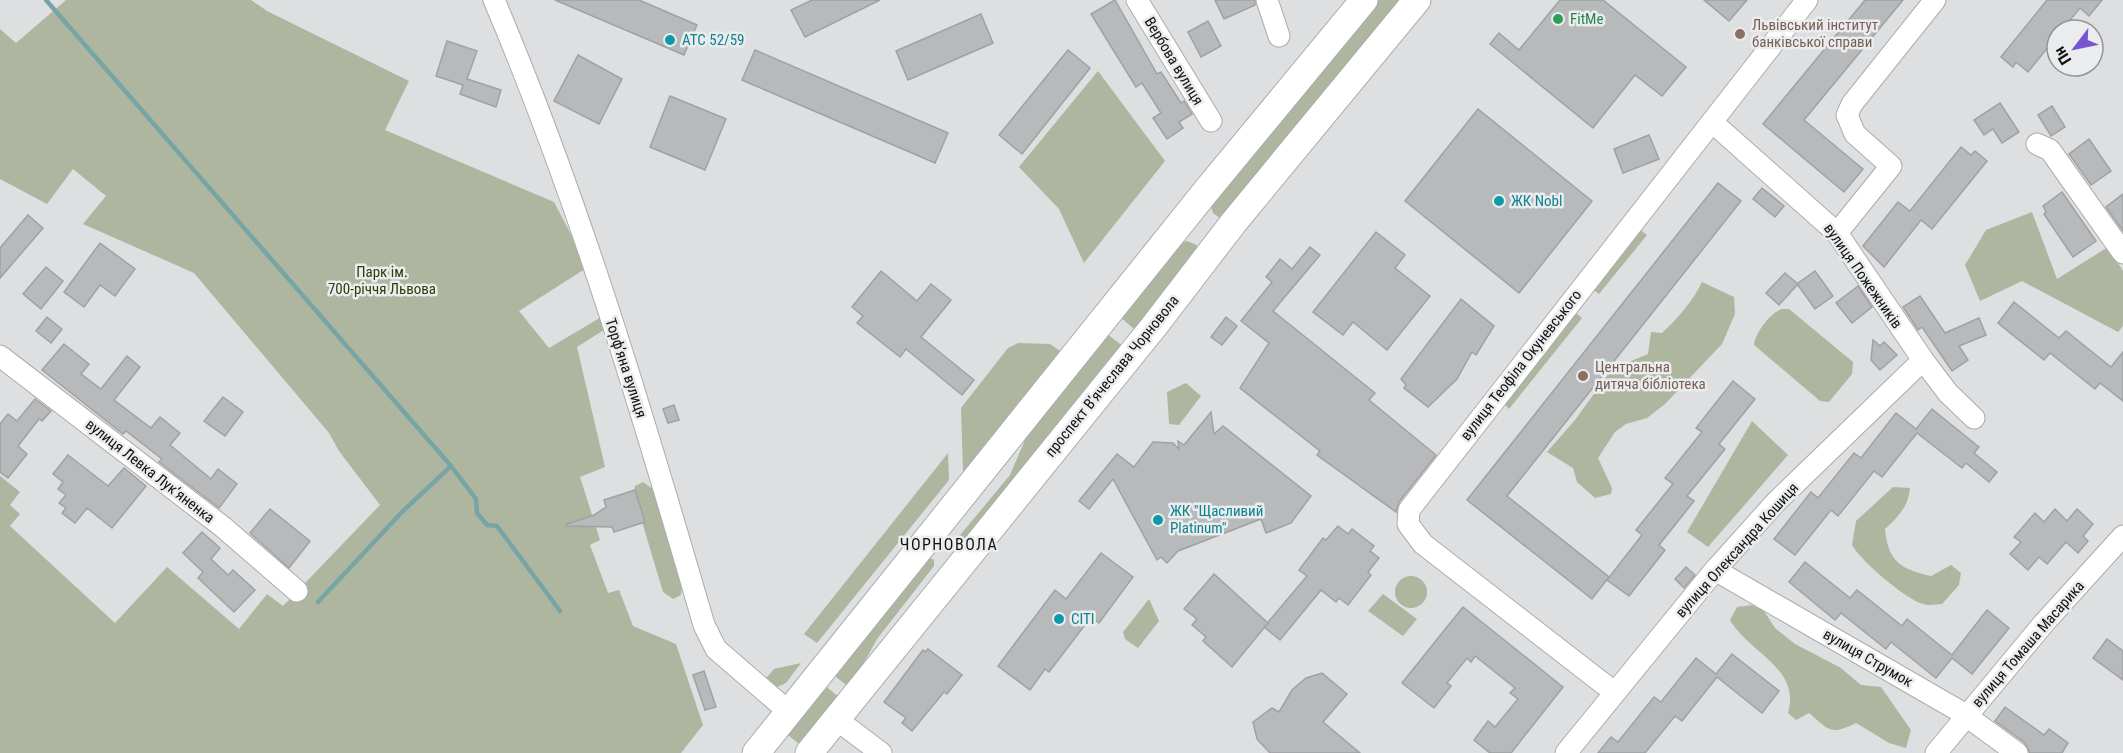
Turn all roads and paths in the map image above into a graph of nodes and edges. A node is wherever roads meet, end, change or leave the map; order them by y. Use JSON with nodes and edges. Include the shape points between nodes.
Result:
{"nodes":[{"id":1,"x":494,"y":0,"type":"edge"},
{"id":2,"x":1137,"y":0,"type":"edge"},
{"id":3,"x":1267,"y":0,"type":"edge"},
{"id":4,"x":1364,"y":0,"type":"edge"},
{"id":5,"x":1417,"y":0,"type":"edge"},
{"id":6,"x":1807,"y":0,"type":"edge"},
{"id":7,"x":1935,"y":0,"type":"edge"},
{"id":8,"x":1279,"y":36,"type":"dead end"},
{"id":9,"x":1211,"y":121,"type":"dead end"},
{"id":10,"x":1712,"y":122,"type":"junction"},
{"id":11,"x":2037,"y":144,"type":"dead end"},
{"id":12,"x":1207,"y":190,"type":"junction"},
{"id":13,"x":1234,"y":222,"type":"junction"},
{"id":14,"x":1175,"y":231,"type":"junction"},
{"id":15,"x":1837,"y":233,"type":"junction"},
{"id":16,"x":2123,"y":253,"type":"edge"},
{"id":17,"x":1208,"y":256,"type":"junction"},
{"id":18,"x":0,"y":356,"type":"edge"},
{"id":19,"x":1923,"y":360,"type":"junction"},
{"id":20,"x":1974,"y":418,"type":"dead end"},
{"id":21,"x":930,"y":536,"type":"junction"},
{"id":22,"x":2123,"y":536,"type":"edge"},
{"id":23,"x":961,"y":564,"type":"junction"},
{"id":24,"x":1715,"y":570,"type":"junction"},
{"id":25,"x":297,"y":591,"type":"dead end"},
{"id":26,"x":1614,"y":692,"type":"junction"},
{"id":27,"x":789,"y":712,"type":"junction"},
{"id":28,"x":1966,"y":715,"type":"junction"},
{"id":29,"x":836,"y":719,"type":"junction"},
{"id":30,"x":756,"y":753,"type":"edge"},
{"id":31,"x":808,"y":753,"type":"edge"},
{"id":32,"x":881,"y":753,"type":"edge"},
{"id":33,"x":1566,"y":753,"type":"edge"},
{"id":34,"x":1936,"y":753,"type":"edge"},
{"id":35,"x":2017,"y":753,"type":"edge"}],
"edges":[{"from":1,"to":27,"type":"street","name":"Торфʼяна вулиця","via":[[567,192],[653,450],[704,625],[716,649]]},
{"from":2,"to":9,"type":"street","name":"Вербова вулиця"},
{"from":3,"to":8,"type":"street"},
{"from":4,"to":12,"type":"main road"},
{"from":5,"to":13,"type":"main road","name":"проспект Вʼячеслава Чорновола"},
{"from":6,"to":10,"type":"street","name":"вулиця Теофіла Окуневського"},
{"from":7,"to":15,"type":"street","via":[[1851,104],[1848,123],[1855,134],[1891,166]]},
{"from":10,"to":15,"type":"street","name":"вулиця Пожежників"},
{"from":10,"to":26,"type":"street","name":"вулиця Теофіла Окуневського","via":[[1409,510],[1408,524],[1423,544]]},
{"from":11,"to":16,"type":"street","via":[[2050,150]]},
{"from":12,"to":13,"type":"main road","via":[[1204,210],[1210,221],[1220,225]]},
{"from":12,"to":14,"type":"main road"},
{"from":13,"to":17,"type":"main road","name":"проспект Вʼячеслава Чорновола"},
{"from":14,"to":17,"type":"main road","via":[[1191,225],[1197,227],[1209,242]]},
{"from":14,"to":21,"type":"main road"},
{"from":15,"to":19,"type":"street","name":"вулиця Пожежників"},
{"from":17,"to":23,"type":"main road","name":"проспект Вʼячеслава Чорновола"},
{"from":18,"to":25,"type":"street","name":"вулиця Левка Лукʼяненка","via":[[223,527]]},
{"from":19,"to":20,"type":"street","name":"вулиця Пожежників","via":[[1948,393]]},
{"from":19,"to":24,"type":"street","name":"вулиця Олександра Кошиця","via":[[1776,502]]},
{"from":21,"to":23,"type":"main road"},
{"from":21,"to":27,"type":"main road"},
{"from":22,"to":28,"type":"street","name":"вулиця Томаша Масарика"},
{"from":23,"to":29,"type":"main road","name":"проспект Вʼячеслава Чорновола"},
{"from":24,"to":26,"type":"street","name":"вулиця Олександра Кошиця"},
{"from":24,"to":28,"type":"street","name":"вулиця Струмок"},
{"from":26,"to":33,"type":"street","name":"вулиця Олександра Кошиця"},
{"from":27,"to":30,"type":"main road"},
{"from":28,"to":34,"type":"street","name":"вулиця Томаша Масарика"},
{"from":28,"to":35,"type":"street","name":"вулиця Струмок"},
{"from":29,"to":31,"type":"main road","name":"проспект Вʼячеслава Чорновола"},
{"from":29,"to":32,"type":"street"}]}
